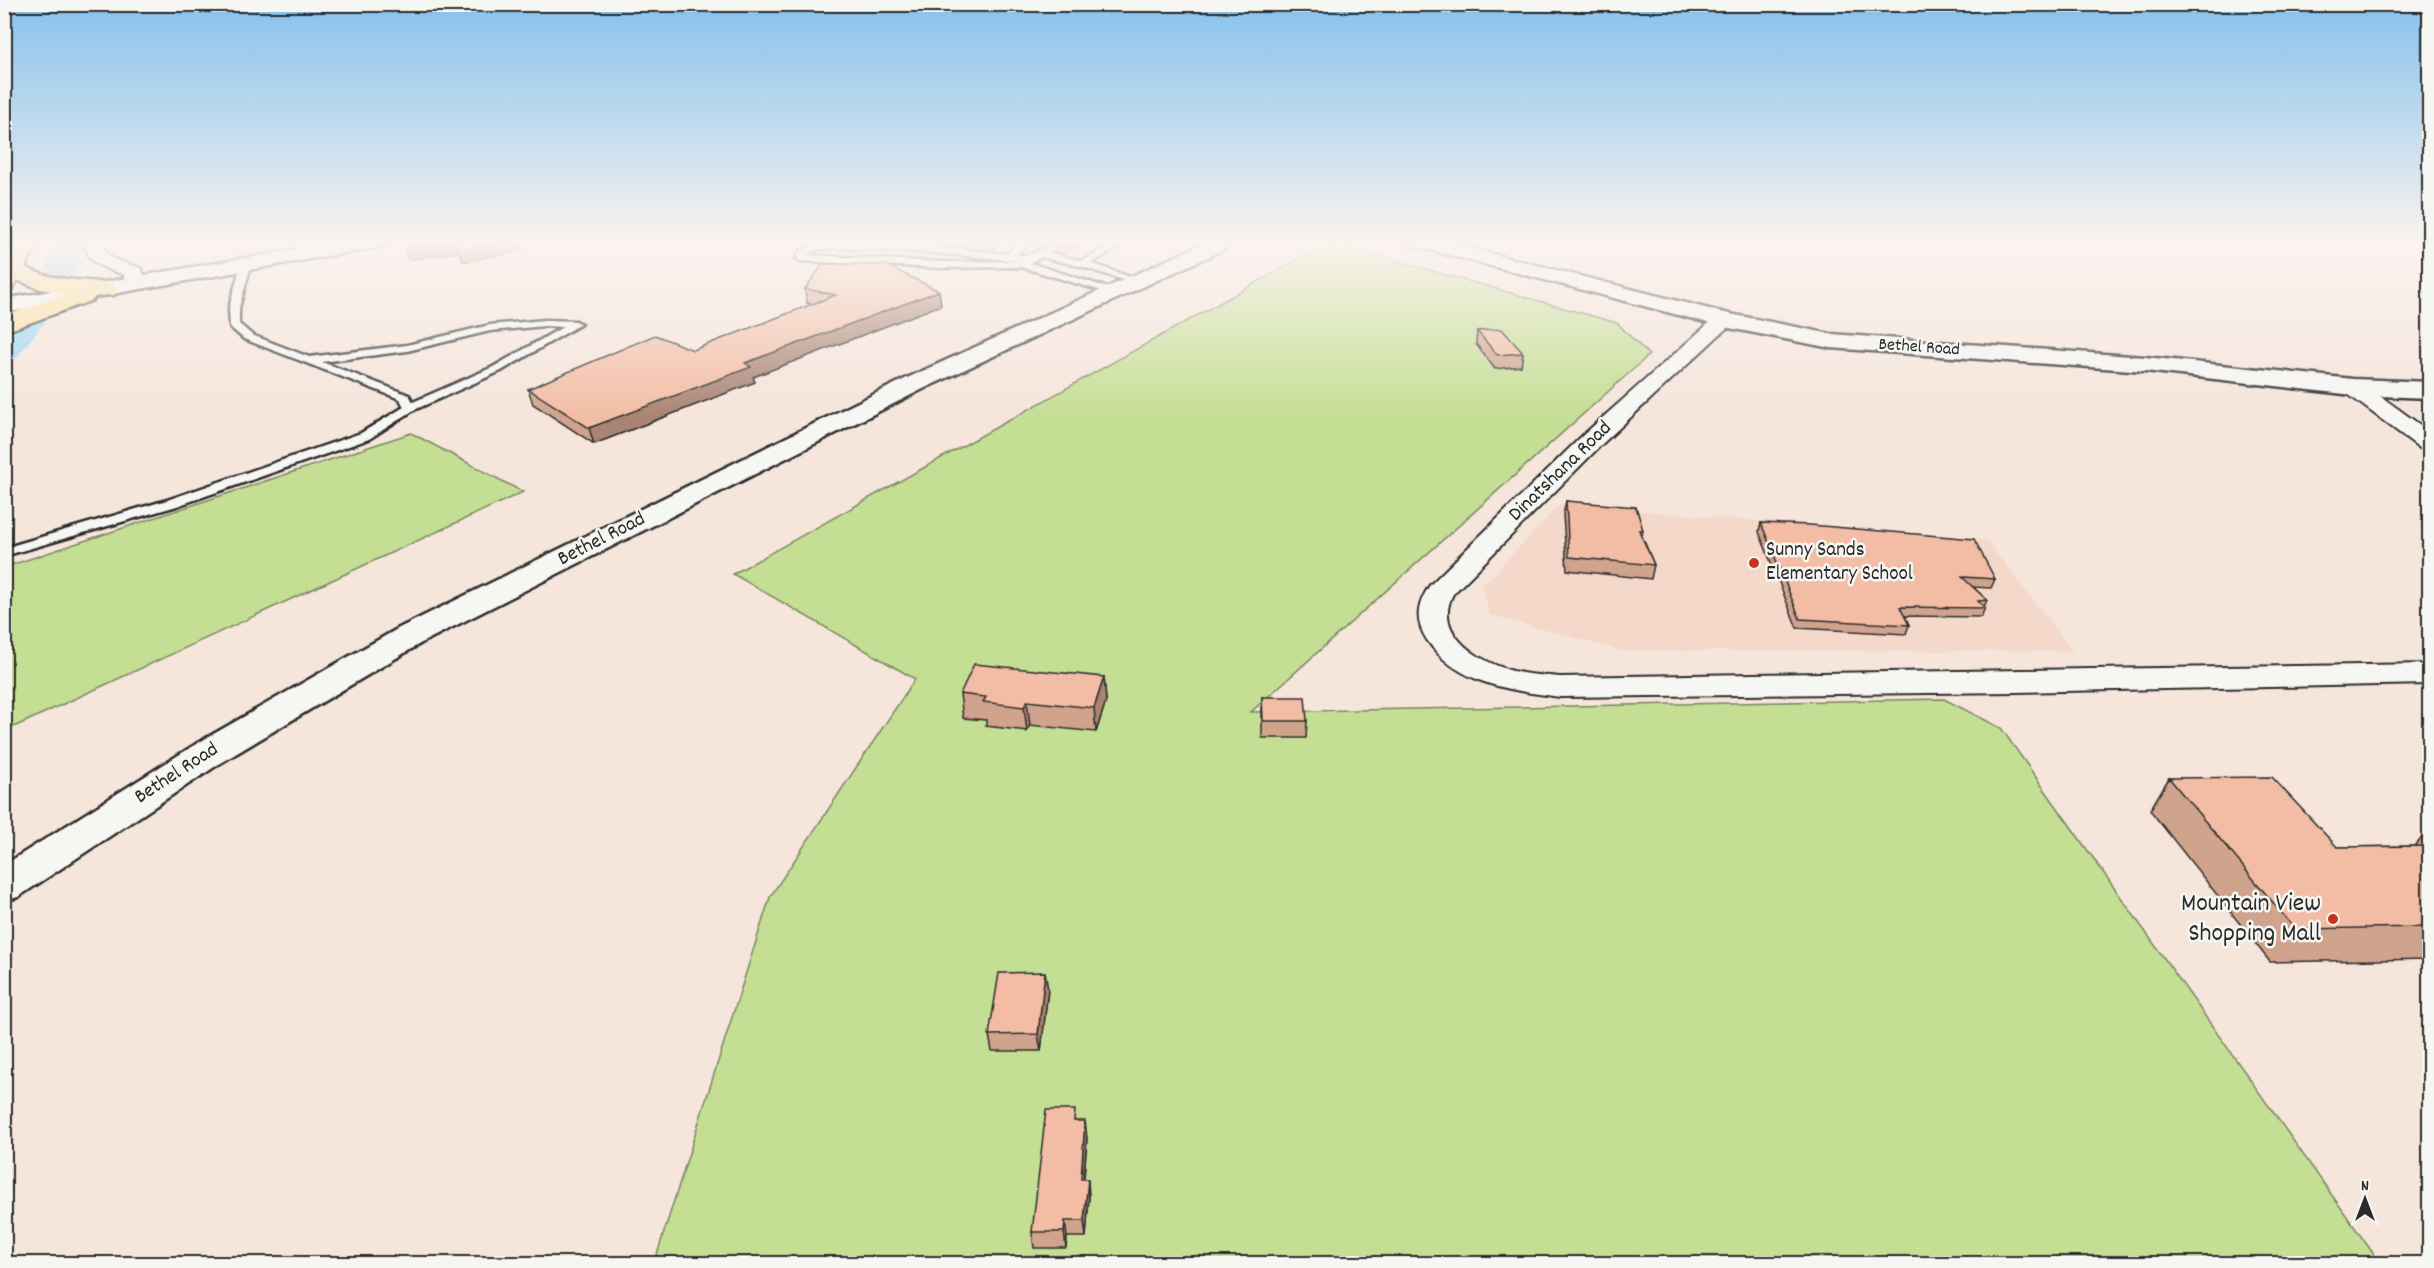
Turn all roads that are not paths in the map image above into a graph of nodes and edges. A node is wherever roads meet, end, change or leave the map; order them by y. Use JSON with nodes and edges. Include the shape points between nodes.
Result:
{"nodes":[{"id":1,"x":41,"y":300,"type":"edge"},
{"id":2,"x":71,"y":300,"type":"edge"},
{"id":3,"x":236,"y":300,"type":"edge"},
{"id":4,"x":1099,"y":300,"type":"edge"},
{"id":5,"x":1647,"y":300,"type":"edge"},
{"id":6,"x":4,"y":306,"type":"edge"},
{"id":7,"x":1724,"y":320,"type":"junction"},
{"id":8,"x":4,"y":325,"type":"edge"},
{"id":9,"x":308,"y":360,"type":"junction"},
{"id":10,"x":2353,"y":387,"type":"junction"},
{"id":11,"x":2430,"y":390,"type":"edge"},
{"id":12,"x":410,"y":408,"type":"junction"},
{"id":13,"x":2430,"y":444,"type":"edge"},
{"id":14,"x":4,"y":552,"type":"edge"},
{"id":15,"x":2430,"y":674,"type":"edge"},
{"id":16,"x":4,"y":886,"type":"edge"}],
"edges":[{"from":1,"to":6,"type":"street"},
{"from":2,"to":8,"type":"main road"},
{"from":3,"to":9,"type":"lane","via":[[234,325],[248,337]]},
{"from":4,"to":16,"type":"street","name":"Bethel Road","via":[[916,383],[411,635],[209,753]]},
{"from":5,"to":7,"type":"street","name":"Bethel Road"},
{"from":7,"to":10,"type":"street","name":"Bethel Road","via":[[1831,341],[2145,364]]},
{"from":7,"to":15,"type":"street","name":"Dinatshana Road","via":[[1592,440],[1440,591],[1432,607],[1434,621],[1441,641],[1464,660],[1501,678],[1560,687]]},
{"from":9,"to":12,"type":"lane","via":[[405,397]]},
{"from":9,"to":12,"type":"lane","via":[[407,348],[490,328],[576,324],[497,369]]},
{"from":10,"to":11,"type":"street","name":"Bethel Road"},
{"from":10,"to":13,"type":"street"},
{"from":12,"to":14,"type":"lane","via":[[365,435],[172,503]]}]}
